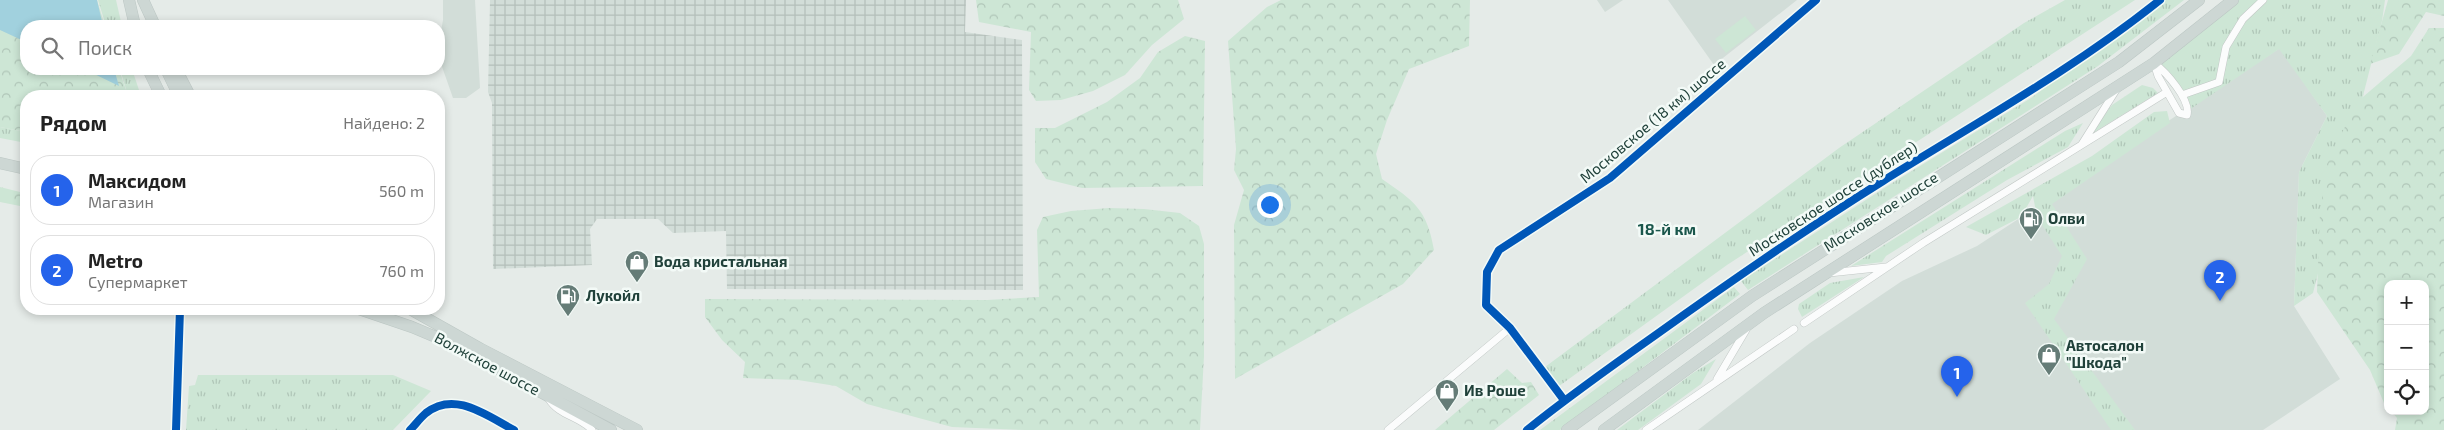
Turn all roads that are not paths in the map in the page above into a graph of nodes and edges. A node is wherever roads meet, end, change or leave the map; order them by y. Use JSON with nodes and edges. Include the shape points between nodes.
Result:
{"nodes":[{"id":1,"x":129,"y":0,"type":"edge"},
{"id":2,"x":143,"y":0,"type":"edge"},
{"id":3,"x":1816,"y":0,"type":"edge"},
{"id":4,"x":2160,"y":0,"type":"edge"},
{"id":5,"x":2199,"y":0,"type":"edge"},
{"id":6,"x":2233,"y":0,"type":"edge"},
{"id":7,"x":2263,"y":0,"type":"edge"},
{"id":8,"x":133,"y":20,"type":"edge"},
{"id":9,"x":152,"y":20,"type":"edge"},
{"id":10,"x":2142,"y":46,"type":"junction"},
{"id":11,"x":2154,"y":63,"type":"junction"},
{"id":12,"x":150,"y":75,"type":"edge"},
{"id":13,"x":151,"y":75,"type":"edge"},
{"id":14,"x":169,"y":75,"type":"edge"},
{"id":15,"x":179,"y":75,"type":"edge"},
{"id":16,"x":2118,"y":87,"type":"junction"},
{"id":17,"x":153,"y":90,"type":"edge"},
{"id":18,"x":159,"y":90,"type":"edge"},
{"id":19,"x":176,"y":90,"type":"edge"},
{"id":20,"x":187,"y":90,"type":"edge"},
{"id":21,"x":2167,"y":92,"type":"junction"},
{"id":22,"x":2182,"y":95,"type":"junction"},
{"id":23,"x":2080,"y":146,"type":"junction"},
{"id":24,"x":0,"y":156,"type":"edge"},
{"id":25,"x":20,"y":160,"type":"edge"},
{"id":26,"x":0,"y":163,"type":"edge"},
{"id":27,"x":20,"y":168,"type":"edge"},
{"id":28,"x":1889,"y":266,"type":"junction"},
{"id":29,"x":1822,"y":274,"type":"junction"},
{"id":30,"x":1771,"y":283,"type":"junction"},
{"id":31,"x":1782,"y":302,"type":"junction"},
{"id":32,"x":180,"y":315,"type":"edge"},
{"id":33,"x":376,"y":315,"type":"edge"},
{"id":34,"x":421,"y":315,"type":"edge"},
{"id":35,"x":1804,"y":323,"type":"dead end"},
{"id":36,"x":1749,"y":324,"type":"junction"},
{"id":37,"x":1510,"y":328,"type":"junction"},
{"id":38,"x":1794,"y":329,"type":"dead end"},
{"id":39,"x":1716,"y":381,"type":"junction"},
{"id":40,"x":1564,"y":400,"type":"junction"},
{"id":41,"x":600,"y":410,"type":"junction"},
{"id":42,"x":593,"y":426,"type":"edge"},
{"id":43,"x":176,"y":430,"type":"edge"},
{"id":44,"x":410,"y":430,"type":"edge"},
{"id":45,"x":514,"y":430,"type":"edge"},
{"id":46,"x":613,"y":430,"type":"edge"},
{"id":47,"x":626,"y":430,"type":"edge"},
{"id":48,"x":637,"y":430,"type":"edge"},
{"id":49,"x":1388,"y":430,"type":"edge"},
{"id":50,"x":1527,"y":430,"type":"edge"},
{"id":51,"x":1567,"y":430,"type":"edge"},
{"id":52,"x":1604,"y":430,"type":"edge"},
{"id":53,"x":1646,"y":430,"type":"edge"}],
"edges":[{"from":1,"to":8,"type":"main road"},
{"from":2,"to":9,"type":"main road"},
{"from":3,"to":37,"type":"street","name":"Московское (18 км) шоссе","via":[[1610,178],[1499,250],[1487,272],[1486,305]]},
{"from":4,"to":40,"type":"street","name":"Московское шоссе (дублер)","via":[[2045,80],[1746,272]]},
{"from":5,"to":10,"type":"main road","name":"Московское шоссе"},
{"from":6,"to":11,"type":"main road","name":"Московское шоссе"},
{"from":7,"to":22,"type":"street","via":[[2243,19],[2226,47],[2219,82]]},
{"from":10,"to":11,"type":"main road"},
{"from":10,"to":30,"type":"main road","name":"Московское шоссе"},
{"from":11,"to":16,"type":"main road","name":"Московское шоссе"},
{"from":11,"to":21,"type":"street"},
{"from":11,"to":22,"type":"street","via":[[2165,71]]},
{"from":12,"to":17,"type":"main road"},
{"from":13,"to":18,"type":"main road"},
{"from":14,"to":19,"type":"main road"},
{"from":15,"to":20,"type":"main road"},
{"from":16,"to":23,"type":"street"},
{"from":16,"to":29,"type":"main road","name":"Московское шоссе"},
{"from":21,"to":22,"type":"street","via":[[2179,113],[2187,116],[2189,110]]},
{"from":21,"to":23,"type":"street"},
{"from":23,"to":28,"type":"street"},
{"from":24,"to":25,"type":"main road"},
{"from":26,"to":27,"type":"main road"},
{"from":28,"to":29,"type":"street"},
{"from":28,"to":35,"type":"street"},
{"from":29,"to":31,"type":"main road","name":"Московское шоссе"},
{"from":30,"to":31,"type":"main road"},
{"from":30,"to":51,"type":"main road","name":"Московское шоссе"},
{"from":31,"to":36,"type":"main road","name":"Московское шоссе"},
{"from":32,"to":43,"type":"street"},
{"from":33,"to":42,"type":"main road","name":"Волжское шоссе","via":[[436,337],[548,397]]},
{"from":34,"to":41,"type":"main road","name":"Волжское шоссе"},
{"from":36,"to":39,"type":"street"},
{"from":36,"to":52,"type":"main road","name":"Московское шоссе"},
{"from":37,"to":40,"type":"street","name":"Московское (18 км) шоссе"},
{"from":37,"to":49,"type":"street"},
{"from":38,"to":39,"type":"street"},
{"from":39,"to":53,"type":"street"},
{"from":40,"to":50,"type":"street","name":"Московское шоссе (дублер)"},
{"from":41,"to":42,"type":"main road","via":[[600,417]]},
{"from":41,"to":48,"type":"main road","name":"Волжское шоссе"},
{"from":42,"to":46,"type":"main road","name":"Волжское шоссе"},
{"from":44,"to":45,"type":"street","via":[[435,407],[465,404]]},
{"from":46,"to":47,"type":"street"}]}
